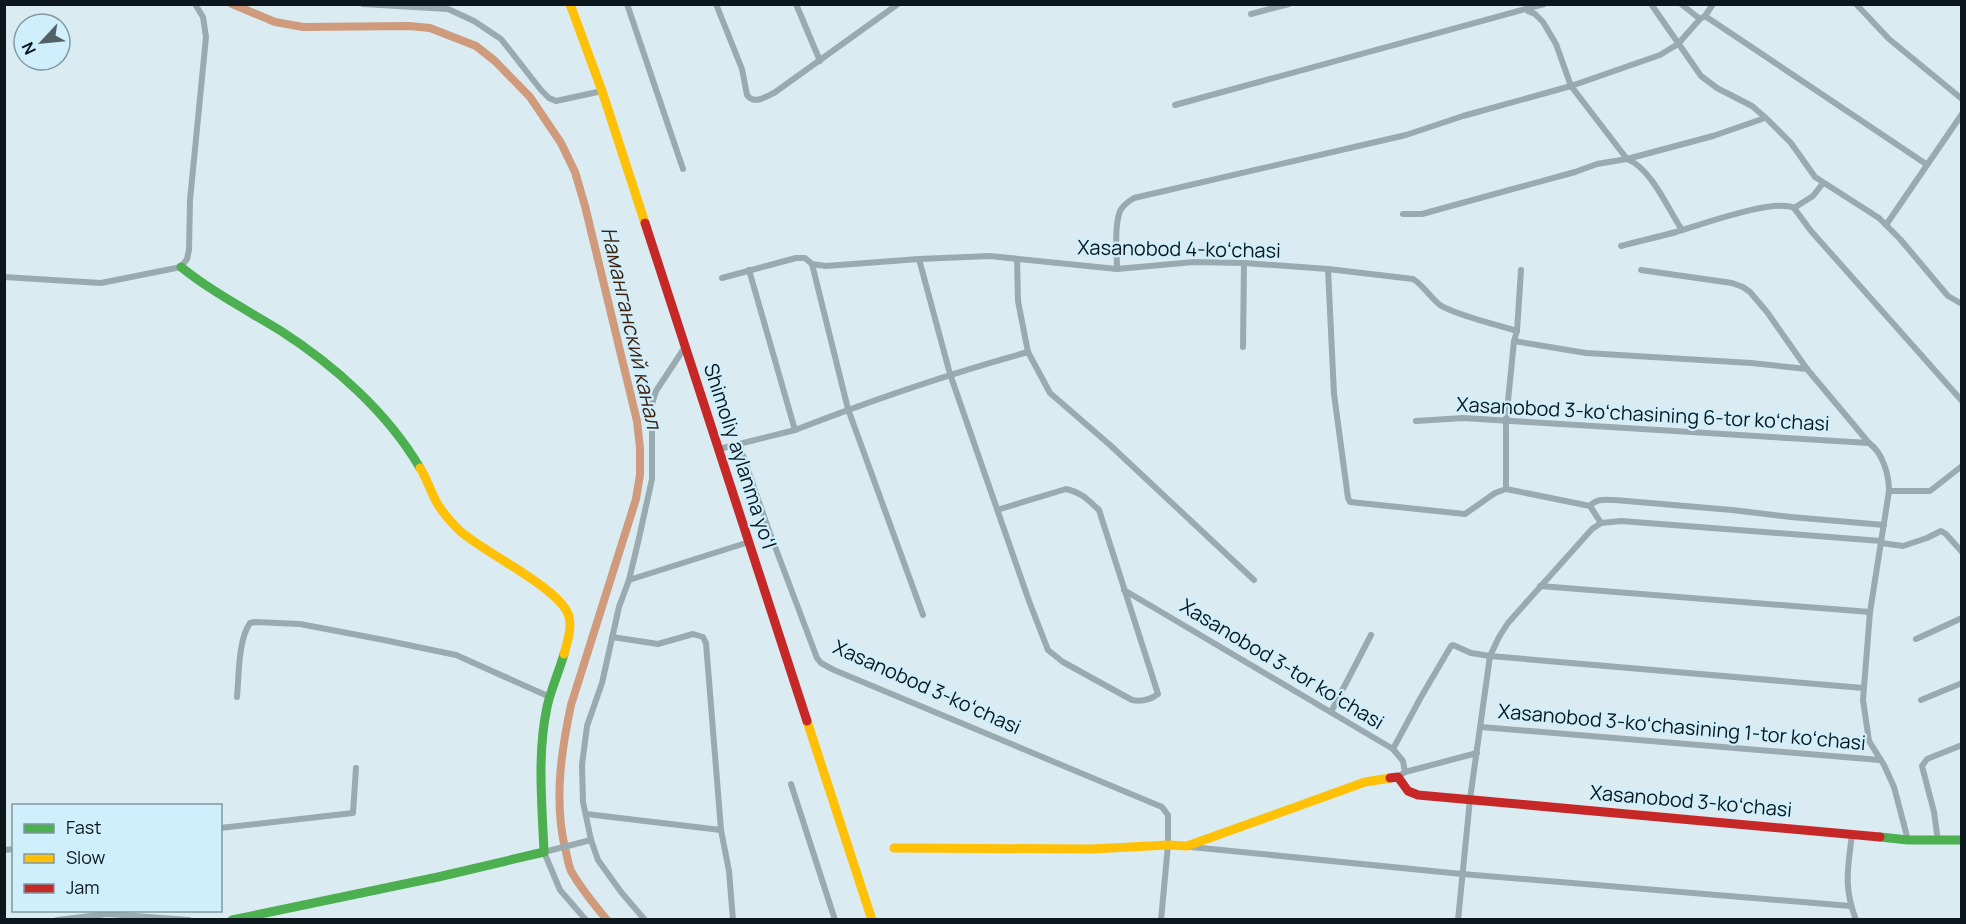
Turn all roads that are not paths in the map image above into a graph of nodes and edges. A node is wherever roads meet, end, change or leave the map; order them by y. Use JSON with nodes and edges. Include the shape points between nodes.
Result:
{"nodes":[{"id":1,"x":195,"y":4,"type":"edge"},
{"id":2,"x":363,"y":4,"type":"edge"},
{"id":3,"x":570,"y":4,"type":"edge"},
{"id":4,"x":627,"y":4,"type":"edge"},
{"id":5,"x":716,"y":4,"type":"edge"},
{"id":6,"x":796,"y":4,"type":"edge"},
{"id":7,"x":898,"y":4,"type":"edge"},
{"id":8,"x":1289,"y":4,"type":"edge"},
{"id":9,"x":1544,"y":4,"type":"edge"},
{"id":10,"x":1651,"y":4,"type":"edge"},
{"id":11,"x":1681,"y":4,"type":"edge"},
{"id":12,"x":1713,"y":4,"type":"edge"},
{"id":13,"x":1856,"y":4,"type":"edge"},
{"id":14,"x":890,"y":7,"type":"edge"},
{"id":15,"x":1527,"y":10,"type":"junction"},
{"id":16,"x":1251,"y":14,"type":"dead end"},
{"id":17,"x":1702,"y":18,"type":"junction"},
{"id":18,"x":1678,"y":44,"type":"junction"},
{"id":19,"x":820,"y":61,"type":"junction"},
{"id":20,"x":1571,"y":86,"type":"junction"},
{"id":21,"x":602,"y":91,"type":"junction"},
{"id":22,"x":1962,"y":99,"type":"edge"},
{"id":23,"x":1175,"y":105,"type":"dead end"},
{"id":24,"x":1962,"y":114,"type":"edge"},
{"id":25,"x":1765,"y":118,"type":"junction"},
{"id":26,"x":1628,"y":159,"type":"junction"},
{"id":27,"x":1926,"y":164,"type":"junction"},
{"id":28,"x":683,"y":169,"type":"dead end"},
{"id":29,"x":1822,"y":183,"type":"junction"},
{"id":30,"x":1794,"y":208,"type":"junction"},
{"id":31,"x":1403,"y":214,"type":"dead end"},
{"id":32,"x":1886,"y":225,"type":"junction"},
{"id":33,"x":1682,"y":230,"type":"junction"},
{"id":34,"x":1621,"y":246,"type":"dead end"},
{"id":35,"x":919,"y":259,"type":"junction"},
{"id":36,"x":1017,"y":259,"type":"junction"},
{"id":37,"x":1244,"y":263,"type":"junction"},
{"id":38,"x":812,"y":264,"type":"junction"},
{"id":39,"x":181,"y":267,"type":"junction"},
{"id":40,"x":1117,"y":269,"type":"junction"},
{"id":41,"x":1328,"y":269,"type":"junction"},
{"id":42,"x":749,"y":270,"type":"junction"},
{"id":43,"x":1521,"y":270,"type":"dead end"},
{"id":44,"x":1641,"y":270,"type":"dead end"},
{"id":45,"x":4,"y":277,"type":"edge"},
{"id":46,"x":722,"y":278,"type":"dead end"},
{"id":47,"x":1962,"y":304,"type":"edge"},
{"id":48,"x":1517,"y":331,"type":"junction"},
{"id":49,"x":1514,"y":341,"type":"junction"},
{"id":50,"x":686,"y":346,"type":"junction"},
{"id":51,"x":1243,"y":347,"type":"dead end"},
{"id":52,"x":1028,"y":352,"type":"junction"},
{"id":53,"x":1807,"y":369,"type":"junction"},
{"id":54,"x":950,"y":374,"type":"junction"},
{"id":55,"x":1962,"y":401,"type":"edge"},
{"id":56,"x":848,"y":409,"type":"junction"},
{"id":57,"x":1416,"y":421,"type":"dead end"},
{"id":58,"x":1506,"y":421,"type":"junction"},
{"id":59,"x":795,"y":430,"type":"junction"},
{"id":60,"x":739,"y":444,"type":"junction"},
{"id":61,"x":1869,"y":444,"type":"junction"},
{"id":62,"x":719,"y":449,"type":"junction"},
{"id":63,"x":1962,"y":466,"type":"edge"},
{"id":64,"x":1506,"y":489,"type":"junction"},
{"id":65,"x":1889,"y":491,"type":"junction"},
{"id":66,"x":1590,"y":506,"type":"junction"},
{"id":67,"x":997,"y":510,"type":"junction"},
{"id":68,"x":1600,"y":523,"type":"junction"},
{"id":69,"x":1884,"y":525,"type":"junction"},
{"id":70,"x":749,"y":542,"type":"junction"},
{"id":71,"x":1881,"y":542,"type":"junction"},
{"id":72,"x":1962,"y":552,"type":"edge"},
{"id":73,"x":629,"y":580,"type":"junction"},
{"id":74,"x":1254,"y":580,"type":"dead end"},
{"id":75,"x":1540,"y":586,"type":"junction"},
{"id":76,"x":1124,"y":589,"type":"junction"},
{"id":77,"x":1870,"y":612,"type":"junction"},
{"id":78,"x":923,"y":615,"type":"dead end"},
{"id":79,"x":1962,"y":618,"type":"edge"},
{"id":80,"x":1371,"y":636,"type":"dead end"},
{"id":81,"x":612,"y":637,"type":"junction"},
{"id":82,"x":1916,"y":639,"type":"dead end"},
{"id":83,"x":1490,"y":656,"type":"junction"},
{"id":84,"x":1962,"y":683,"type":"edge"},
{"id":85,"x":1863,"y":688,"type":"junction"},
{"id":86,"x":237,"y":697,"type":"dead end"},
{"id":87,"x":550,"y":697,"type":"junction"},
{"id":88,"x":1922,"y":700,"type":"dead end"},
{"id":89,"x":1331,"y":712,"type":"junction"},
{"id":90,"x":1481,"y":727,"type":"junction"},
{"id":91,"x":1962,"y":745,"type":"edge"},
{"id":92,"x":1393,"y":749,"type":"junction"},
{"id":93,"x":1477,"y":753,"type":"junction"},
{"id":94,"x":1880,"y":760,"type":"junction"},
{"id":95,"x":356,"y":768,"type":"dead end"},
{"id":96,"x":1401,"y":775,"type":"junction"},
{"id":97,"x":790,"y":784,"type":"dead end"},
{"id":98,"x":1470,"y":799,"type":"junction"},
{"id":99,"x":585,"y":814,"type":"junction"},
{"id":100,"x":222,"y":828,"type":"edge"},
{"id":101,"x":721,"y":830,"type":"junction"},
{"id":102,"x":1852,"y":834,"type":"junction"},
{"id":103,"x":1908,"y":840,"type":"junction"},
{"id":104,"x":1962,"y":840,"type":"edge"},
{"id":105,"x":588,"y":841,"type":"junction"},
{"id":106,"x":1938,"y":841,"type":"junction"},
{"id":107,"x":1168,"y":845,"type":"junction"},
{"id":108,"x":1187,"y":846,"type":"junction"},
{"id":109,"x":894,"y":848,"type":"dead end"},
{"id":110,"x":548,"y":851,"type":"junction"},
{"id":111,"x":1462,"y":874,"type":"junction"},
{"id":112,"x":1851,"y":906,"type":"junction"},
{"id":113,"x":57,"y":920,"type":"edge"},
{"id":114,"x":189,"y":920,"type":"edge"},
{"id":115,"x":232,"y":920,"type":"edge"},
{"id":116,"x":586,"y":920,"type":"edge"},
{"id":117,"x":645,"y":920,"type":"edge"},
{"id":118,"x":733,"y":920,"type":"edge"},
{"id":119,"x":835,"y":920,"type":"edge"},
{"id":120,"x":872,"y":920,"type":"edge"},
{"id":121,"x":1161,"y":920,"type":"edge"},
{"id":122,"x":1458,"y":920,"type":"edge"},
{"id":123,"x":1856,"y":920,"type":"edge"}],
"edges":[{"from":1,"to":39,"type":"street","via":[[203,16],[206,38],[189,250]]},
{"from":2,"to":21,"type":"street","via":[[448,9],[474,21],[501,39],[541,90],[556,101]]},
{"from":3,"to":21,"type":"street","name":"Shimoliy aylanma yoʻl"},
{"from":4,"to":28,"type":"street"},
{"from":5,"to":19,"type":"street","via":[[742,69],[749,99],[774,93]]},
{"from":6,"to":19,"type":"street"},
{"from":7,"to":14,"type":"street"},
{"from":8,"to":16,"type":"street"},
{"from":9,"to":15,"type":"street"},
{"from":10,"to":18,"type":"street"},
{"from":11,"to":17,"type":"street"},
{"from":12,"to":17,"type":"street"},
{"from":13,"to":22,"type":"street","via":[[1888,39]]},
{"from":14,"to":19,"type":"street"},
{"from":15,"to":20,"type":"street","via":[[1543,22],[1556,44]]},
{"from":15,"to":23,"type":"street"},
{"from":17,"to":18,"type":"street"},
{"from":17,"to":27,"type":"street","via":[[1761,52]]},
{"from":18,"to":20,"type":"street","via":[[1641,63]]},
{"from":18,"to":25,"type":"street","via":[[1708,82],[1752,106]]},
{"from":20,"to":26,"type":"street"},
{"from":20,"to":40,"type":"street","via":[[1406,135],[1134,198],[1120,210]]},
{"from":21,"to":50,"type":"street","name":"Shimoliy aylanma yoʻl"},
{"from":24,"to":27,"type":"street"},
{"from":25,"to":26,"type":"street"},
{"from":25,"to":29,"type":"street","via":[[1791,143]]},
{"from":26,"to":31,"type":"street","via":[[1422,214]]},
{"from":26,"to":33,"type":"street","via":[[1649,177]]},
{"from":27,"to":32,"type":"street"},
{"from":29,"to":30,"type":"street","via":[[1813,196]]},
{"from":29,"to":32,"type":"street"},
{"from":30,"to":33,"type":"street","via":[[1768,208]]},
{"from":30,"to":55,"type":"street"},
{"from":32,"to":47,"type":"street","via":[[1948,296]]},
{"from":33,"to":34,"type":"street"},
{"from":35,"to":36,"type":"street","name":"Xasanobod 4-koʻchasi"},
{"from":35,"to":38,"type":"street","name":"Xasanobod 4-koʻchasi"},
{"from":35,"to":54,"type":"street"},
{"from":36,"to":40,"type":"street","name":"Xasanobod 4-koʻchasi"},
{"from":36,"to":52,"type":"street","via":[[1018,301]]},
{"from":37,"to":40,"type":"street","name":"Xasanobod 4-koʻchasi","via":[[1194,262]]},
{"from":37,"to":41,"type":"street","name":"Xasanobod 4-koʻchasi"},
{"from":37,"to":51,"type":"street"},
{"from":38,"to":42,"type":"street","name":"Xasanobod 4-koʻchasi","via":[[805,258],[796,258]]},
{"from":38,"to":56,"type":"street"},
{"from":39,"to":45,"type":"street","via":[[101,283]]},
{"from":39,"to":87,"type":"street","via":[[286,335],[347,383],[388,422],[449,519],[466,536],[563,605],[570,628]]},
{"from":41,"to":48,"type":"street","name":"Xasanobod 4-koʻchasi","via":[[1413,279],[1442,306]]},
{"from":41,"to":64,"type":"street","via":[[1334,394],[1350,502],[1465,514]]},
{"from":42,"to":46,"type":"street","name":"Xasanobod 4-koʻchasi"},
{"from":42,"to":59,"type":"street"},
{"from":43,"to":48,"type":"street"},
{"from":44,"to":53,"type":"street","via":[[1743,287],[1767,312]]},
{"from":48,"to":49,"type":"street"},
{"from":49,"to":53,"type":"street","via":[[1586,353]]},
{"from":49,"to":58,"type":"street"},
{"from":50,"to":62,"type":"street","name":"Shimoliy aylanma yoʻl"},
{"from":50,"to":73,"type":"street","via":[[656,391],[652,404],[652,479]]},
{"from":52,"to":54,"type":"street"},
{"from":52,"to":74,"type":"street","via":[[1050,393]]},
{"from":53,"to":61,"type":"street"},
{"from":54,"to":56,"type":"street"},
{"from":54,"to":67,"type":"street"},
{"from":56,"to":59,"type":"street"},
{"from":56,"to":78,"type":"street"},
{"from":57,"to":58,"type":"street","name":"Xasanobod 3-koʻchasining 6-tor koʻchasi"},
{"from":58,"to":61,"type":"street","name":"Xasanobod 3-koʻchasining 6-tor koʻchasi"},
{"from":58,"to":64,"type":"street"},
{"from":59,"to":60,"type":"street"},
{"from":60,"to":62,"type":"street"},
{"from":60,"to":107,"type":"street","name":"Xasanobod 3-koʻchasi","via":[[821,663],[1162,807],[1168,815]]},
{"from":61,"to":65,"type":"street","via":[[1882,460]]},
{"from":62,"to":70,"type":"street","name":"Shimoliy aylanma yoʻl"},
{"from":63,"to":65,"type":"street","via":[[1930,491]]},
{"from":64,"to":66,"type":"street"},
{"from":65,"to":69,"type":"street"},
{"from":66,"to":68,"type":"street"},
{"from":66,"to":69,"type":"street","via":[[1599,500],[1615,500]]},
{"from":67,"to":76,"type":"street","via":[[1066,489],[1077,491],[1099,510]]},
{"from":67,"to":76,"type":"street","via":[[1048,650],[1139,702],[1156,696],[1158,691]]},
{"from":68,"to":71,"type":"street","via":[[1621,521]]},
{"from":68,"to":75,"type":"street"},
{"from":69,"to":71,"type":"street"},
{"from":70,"to":73,"type":"street"},
{"from":70,"to":120,"type":"street","name":"Shimoliy aylanma yoʻl"},
{"from":71,"to":72,"type":"street","via":[[1903,546],[1941,531]]},
{"from":71,"to":77,"type":"street"},
{"from":73,"to":81,"type":"street"},
{"from":75,"to":77,"type":"street"},
{"from":75,"to":83,"type":"street","via":[[1508,623]]},
{"from":76,"to":89,"type":"street","name":"Xasanobod 3-tor koʻchasi"},
{"from":77,"to":85,"type":"street"},
{"from":79,"to":82,"type":"street"},
{"from":80,"to":89,"type":"street"},
{"from":81,"to":99,"type":"street","via":[[587,726],[582,765]]},
{"from":81,"to":101,"type":"street","via":[[658,644],[693,634],[703,638]]},
{"from":83,"to":85,"type":"street"},
{"from":83,"to":90,"type":"street"},
{"from":83,"to":92,"type":"street","via":[[1451,646]]},
{"from":84,"to":88,"type":"street"},
{"from":85,"to":94,"type":"street","via":[[1867,732]]},
{"from":86,"to":87,"type":"street","via":[[246,628],[255,622],[300,624],[456,656]]},
{"from":87,"to":110,"type":"street","via":[[542,789]]},
{"from":89,"to":92,"type":"street","name":"Xasanobod 3-tor koʻchasi"},
{"from":90,"to":93,"type":"street"},
{"from":90,"to":94,"type":"street","name":"Xasanobod 3-koʻchasining 1-tor koʻchasi"},
{"from":91,"to":106,"type":"street","via":[[1928,759],[1922,766]]},
{"from":92,"to":96,"type":"street","name":"Xasanobod 3-tor koʻchasi","via":[[1403,761]]},
{"from":93,"to":96,"type":"street"},
{"from":93,"to":98,"type":"street"},
{"from":94,"to":103,"type":"street","via":[[1894,787]]},
{"from":95,"to":100,"type":"street","via":[[353,813]]},
{"from":96,"to":98,"type":"street","name":"Xasanobod 3-koʻchasi","via":[[1412,794]]},
{"from":96,"to":108,"type":"street","via":[[1365,782]]},
{"from":97,"to":119,"type":"street"},
{"from":98,"to":102,"type":"street","name":"Xasanobod 3-koʻchasi"},
{"from":98,"to":111,"type":"street"},
{"from":99,"to":101,"type":"street"},
{"from":99,"to":105,"type":"street"},
{"from":101,"to":118,"type":"street"},
{"from":102,"to":103,"type":"street","name":"Xasanobod 3-koʻchasi"},
{"from":102,"to":112,"type":"street","via":[[1846,880]]},
{"from":103,"to":106,"type":"street","name":"Xasanobod 3-koʻchasi"},
{"from":104,"to":106,"type":"street","name":"Xasanobod 3-koʻchasi"},
{"from":105,"to":110,"type":"street"},
{"from":105,"to":117,"type":"street","via":[[621,892]]},
{"from":107,"to":108,"type":"street"},
{"from":107,"to":109,"type":"street","via":[[1092,849]]},
{"from":107,"to":121,"type":"street","name":"Xasanobod 3-koʻchasi"},
{"from":108,"to":111,"type":"street"},
{"from":110,"to":115,"type":"street"},
{"from":110,"to":116,"type":"street","via":[[560,890]]},
{"from":111,"to":112,"type":"street"},
{"from":111,"to":122,"type":"street"},
{"from":112,"to":123,"type":"street"},
{"from":113,"to":114,"type":"street","via":[[108,914]]}]}
